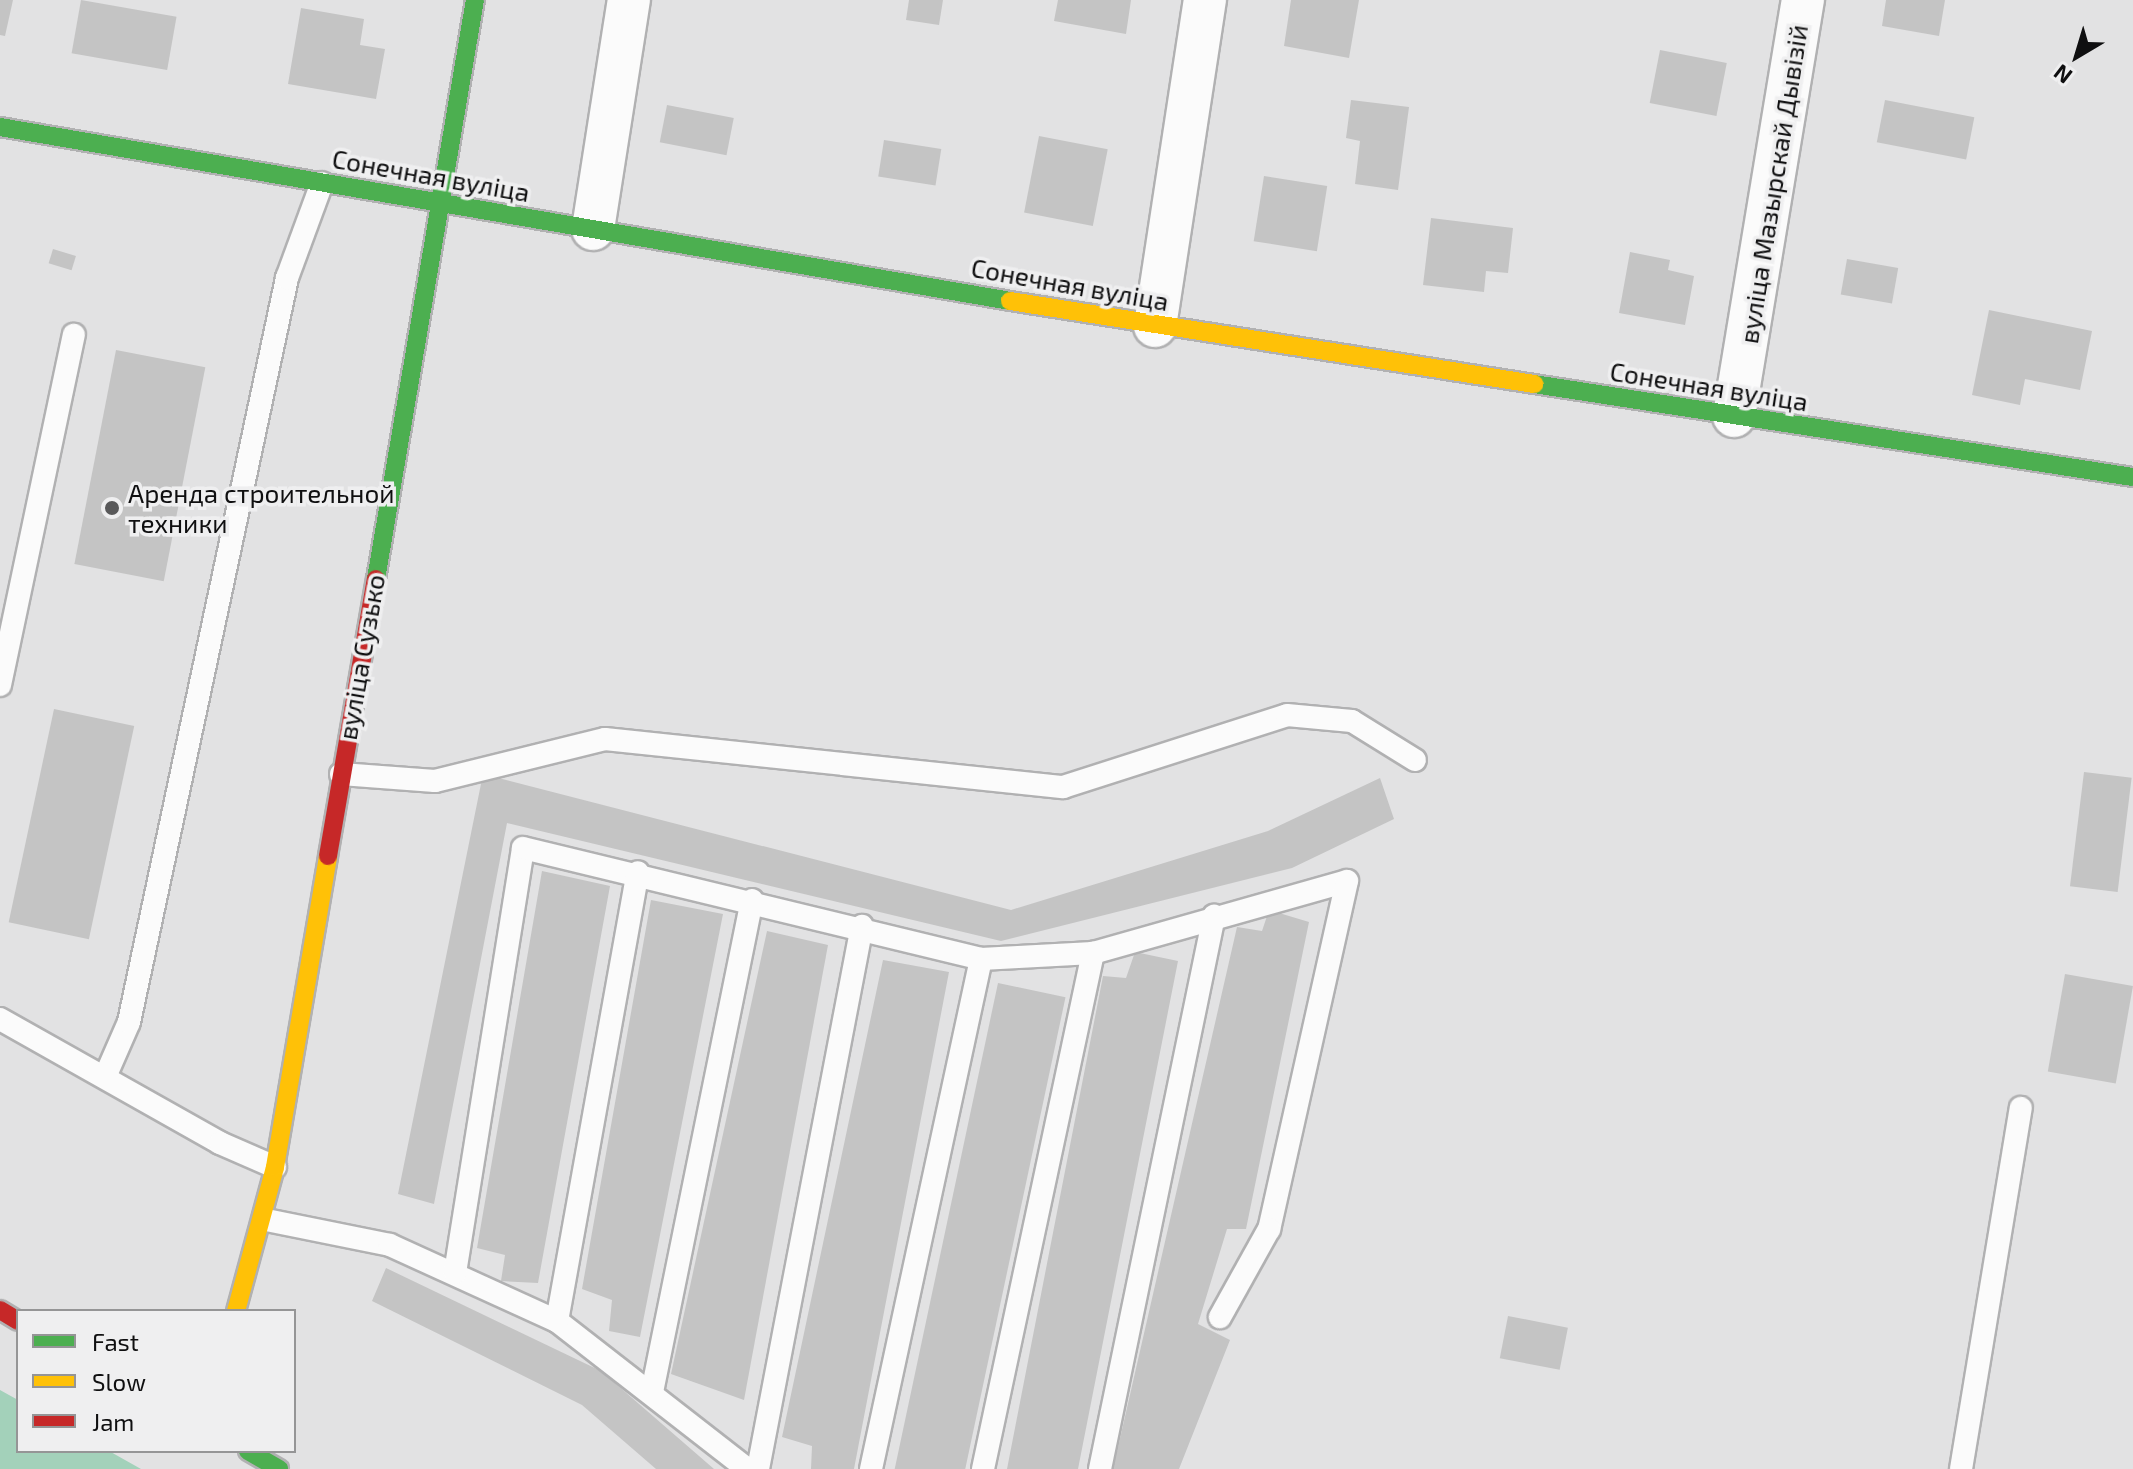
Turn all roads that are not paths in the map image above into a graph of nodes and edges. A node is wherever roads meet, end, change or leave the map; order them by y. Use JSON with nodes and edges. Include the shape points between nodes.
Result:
{"nodes":[{"id":1,"x":475,"y":0,"type":"edge"},
{"id":2,"x":629,"y":0,"type":"edge"},
{"id":3,"x":1205,"y":0,"type":"edge"},
{"id":4,"x":1803,"y":0,"type":"edge"},
{"id":5,"x":0,"y":127,"type":"edge"},
{"id":6,"x":322,"y":183,"type":"junction"},
{"id":7,"x":441,"y":204,"type":"junction"},
{"id":8,"x":593,"y":229,"type":"junction"},
{"id":9,"x":1155,"y":326,"type":"junction"},
{"id":10,"x":74,"y":335,"type":"dead end"},
{"id":11,"x":1734,"y":416,"type":"junction"},
{"id":12,"x":2133,"y":477,"type":"edge"},
{"id":13,"x":0,"y":685,"type":"edge"},
{"id":14,"x":1415,"y":760,"type":"dead end"},
{"id":15,"x":341,"y":774,"type":"junction"},
{"id":16,"x":638,"y":872,"type":"junction"},
{"id":17,"x":752,"y":900,"type":"junction"},
{"id":18,"x":1214,"y":916,"type":"junction"},
{"id":19,"x":862,"y":926,"type":"junction"},
{"id":20,"x":1093,"y":953,"type":"junction"},
{"id":21,"x":981,"y":959,"type":"junction"},
{"id":22,"x":0,"y":1019,"type":"edge"},
{"id":23,"x":105,"y":1077,"type":"junction"},
{"id":24,"x":2021,"y":1108,"type":"dead end"},
{"id":25,"x":275,"y":1167,"type":"junction"},
{"id":26,"x":266,"y":1220,"type":"junction"},
{"id":27,"x":455,"y":1273,"type":"junction"},
{"id":28,"x":237,"y":1309,"type":"edge"},
{"id":29,"x":1220,"y":1317,"type":"dead end"},
{"id":30,"x":557,"y":1321,"type":"junction"},
{"id":31,"x":652,"y":1392,"type":"junction"},
{"id":32,"x":251,"y":1453,"type":"edge"},
{"id":33,"x":279,"y":1469,"type":"edge"},
{"id":34,"x":747,"y":1469,"type":"edge"},
{"id":35,"x":758,"y":1469,"type":"edge"},
{"id":36,"x":871,"y":1469,"type":"edge"},
{"id":37,"x":983,"y":1469,"type":"edge"},
{"id":38,"x":1100,"y":1469,"type":"edge"},
{"id":39,"x":1961,"y":1469,"type":"edge"}],
"edges":[{"from":1,"to":7,"type":"street","name":"вуліца Сузько"},
{"from":2,"to":8,"type":"street"},
{"from":3,"to":9,"type":"street"},
{"from":4,"to":11,"type":"street","name":"вуліца Мазырскай Дывізій"},
{"from":5,"to":6,"type":"street","name":"Сонечная вуліца"},
{"from":6,"to":7,"type":"street","name":"Сонечная вуліца"},
{"from":6,"to":23,"type":"lane","via":[[287,278],[129,1022]]},
{"from":7,"to":8,"type":"street","name":"Сонечная вуліца"},
{"from":7,"to":15,"type":"street","name":"вуліца Сузько"},
{"from":8,"to":9,"type":"street","name":"Сонечная вуліца"},
{"from":9,"to":11,"type":"street","name":"Сонечная вуліца"},
{"from":10,"to":13,"type":"lane"},
{"from":11,"to":12,"type":"street","name":"Сонечная вуліца"},
{"from":14,"to":15,"type":"lane","via":[[1352,721],[1287,715],[1063,787],[605,739],[435,781]]},
{"from":15,"to":25,"type":"street","name":"вуліца Сузько"},
{"from":16,"to":17,"type":"lane"},
{"from":16,"to":27,"type":"lane","via":[[523,848]]},
{"from":16,"to":30,"type":"lane"},
{"from":17,"to":19,"type":"lane"},
{"from":17,"to":31,"type":"lane"},
{"from":18,"to":20,"type":"lane"},
{"from":18,"to":29,"type":"lane","via":[[1347,881],[1269,1229]]},
{"from":18,"to":38,"type":"lane"},
{"from":19,"to":21,"type":"lane"},
{"from":19,"to":35,"type":"lane"},
{"from":20,"to":21,"type":"lane"},
{"from":20,"to":37,"type":"lane"},
{"from":21,"to":36,"type":"lane"},
{"from":22,"to":23,"type":"lane"},
{"from":23,"to":25,"type":"lane"},
{"from":24,"to":39,"type":"lane"},
{"from":25,"to":26,"type":"street","name":"вуліца Сузько"},
{"from":26,"to":27,"type":"lane","via":[[390,1245]]},
{"from":26,"to":28,"type":"street","name":"вуліца Сузько"},
{"from":27,"to":30,"type":"lane"},
{"from":30,"to":31,"type":"lane"},
{"from":31,"to":34,"type":"lane"},
{"from":32,"to":33,"type":"street"}]}
